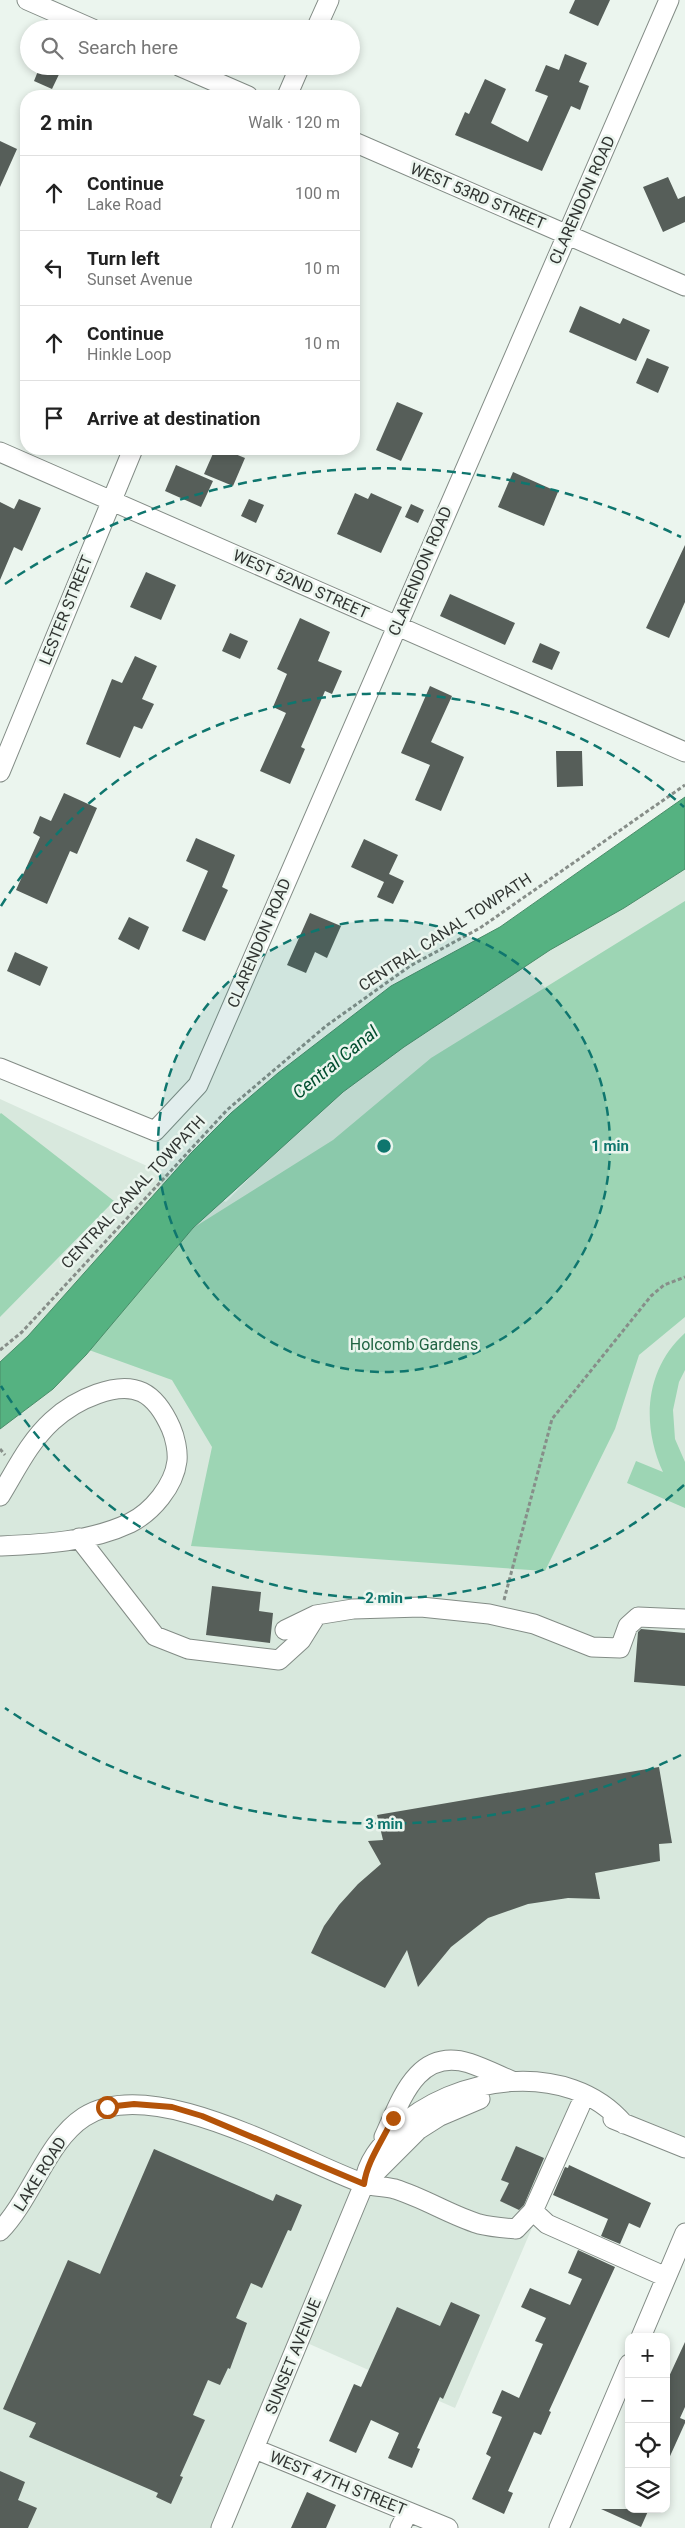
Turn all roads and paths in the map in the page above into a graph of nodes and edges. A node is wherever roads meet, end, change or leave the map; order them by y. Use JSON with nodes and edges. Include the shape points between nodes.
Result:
{"nodes":[{"id":1,"x":27,"y":0,"type":"edge"},
{"id":2,"x":329,"y":0,"type":"edge"},
{"id":3,"x":668,"y":0,"type":"edge"},
{"id":4,"x":73,"y":20,"type":"edge"},
{"id":5,"x":320,"y":20,"type":"edge"},
{"id":6,"x":200,"y":75,"type":"edge"},
{"id":7,"x":296,"y":75,"type":"edge"},
{"id":8,"x":234,"y":90,"type":"edge"},
{"id":9,"x":290,"y":90,"type":"edge"},
{"id":10,"x":360,"y":145,"type":"edge"},
{"id":11,"x":567,"y":234,"type":"junction"},
{"id":12,"x":685,"y":286,"type":"edge"},
{"id":13,"x":0,"y":452,"type":"edge"},
{"id":14,"x":130,"y":455,"type":"edge"},
{"id":15,"x":111,"y":500,"type":"junction"},
{"id":16,"x":396,"y":626,"type":"junction"},
{"id":17,"x":684,"y":749,"type":"edge"},
{"id":18,"x":0,"y":772,"type":"edge"},
{"id":19,"x":685,"y":785,"type":"edge"},
{"id":20,"x":0,"y":1068,"type":"edge"},
{"id":21,"x":685,"y":1277,"type":"edge"},
{"id":22,"x":0,"y":1350,"type":"edge"},
{"id":23,"x":0,"y":1496,"type":"edge"},
{"id":24,"x":79,"y":1538,"type":"junction"},
{"id":25,"x":0,"y":1546,"type":"edge"},
{"id":26,"x":316,"y":1615,"type":"junction"},
{"id":27,"x":499,"y":1616,"type":"junction"},
{"id":28,"x":685,"y":1619,"type":"edge"},
{"id":29,"x":285,"y":1630,"type":"dead end"},
{"id":30,"x":512,"y":2081,"type":"junction"},
{"id":31,"x":551,"y":2090,"type":"junction"},
{"id":32,"x":580,"y":2106,"type":"junction"},
{"id":33,"x":624,"y":2124,"type":"junction"},
{"id":34,"x":380,"y":2146,"type":"junction"},
{"id":35,"x":685,"y":2148,"type":"edge"},
{"id":36,"x":364,"y":2184,"type":"junction"},
{"id":37,"x":533,"y":2210,"type":"junction"},
{"id":38,"x":0,"y":2231,"type":"edge"},
{"id":39,"x":685,"y":2233,"type":"edge"},
{"id":40,"x":666,"y":2277,"type":"junction"},
{"id":41,"x":642,"y":2333,"type":"edge"},
{"id":42,"x":625,"y":2373,"type":"edge"},
{"id":43,"x":255,"y":2449,"type":"junction"},
{"id":44,"x":404,"y":2520,"type":"edge"},
{"id":45,"x":221,"y":2528,"type":"edge"},
{"id":46,"x":448,"y":2528,"type":"edge"},
{"id":47,"x":559,"y":2528,"type":"edge"}],
"edges":[{"from":1,"to":4,"type":"street"},
{"from":2,"to":5,"type":"street"},
{"from":3,"to":11,"type":"street","name":"CLARENDON ROAD"},
{"from":6,"to":8,"type":"street"},
{"from":7,"to":9,"type":"street"},
{"from":10,"to":11,"type":"street","name":"WEST 53RD STREET"},
{"from":11,"to":12,"type":"street","name":"WEST 53RD STREET"},
{"from":11,"to":16,"type":"street","name":"CLARENDON ROAD"},
{"from":13,"to":15,"type":"street","name":"WEST 52ND STREET"},
{"from":14,"to":15,"type":"street","name":"LESTER STREET"},
{"from":15,"to":16,"type":"street","name":"WEST 52ND STREET"},
{"from":15,"to":18,"type":"street","name":"LESTER STREET"},
{"from":16,"to":17,"type":"street","name":"WEST 52ND STREET"},
{"from":16,"to":20,"type":"street","name":"CLARENDON ROAD","via":[[198,1084],[155,1131]]},
{"from":19,"to":22,"type":"path","name":"CENTRAL CANAL TOWPATH","via":[[480,928],[410,966],[326,1026],[228,1110],[22,1332]]},
{"from":21,"to":27,"type":"path","via":[[664,1285],[650,1296],[552,1419]]},
{"from":23,"to":24,"type":"street","via":[[33,1441],[66,1409],[114,1388],[143,1392],[160,1406],[173,1432],[177,1460],[172,1478],[152,1506],[130,1523]]},
{"from":24,"to":25,"type":"street"},
{"from":24,"to":26,"type":"street","via":[[154,1636],[188,1648],[279,1660],[301,1640]]},
{"from":26,"to":27,"type":"street","via":[[353,1609],[421,1607]]},
{"from":26,"to":29,"type":"street"},
{"from":27,"to":28,"type":"street","via":[[534,1624],[592,1647],[620,1648],[628,1626],[638,1616]]},
{"from":30,"to":31,"type":"street","name":"SUNSET AVENUE"},
{"from":30,"to":34,"type":"street","name":"SUNSET AVENUE","via":[[479,2087],[437,2101],[411,2117]]},
{"from":30,"to":34,"type":"street","via":[[468,2063],[441,2061],[423,2070],[410,2083]]},
{"from":31,"to":32,"type":"street"},
{"from":31,"to":33,"type":"street","via":[[601,2101]]},
{"from":31,"to":36,"type":"street","name":"SUNSET AVENUE","via":[[484,2097],[440,2116],[418,2130]]},
{"from":32,"to":33,"type":"street"},
{"from":32,"to":37,"type":"street"},
{"from":33,"to":35,"type":"street"},
{"from":34,"to":36,"type":"street","name":"SUNSET AVENUE","via":[[366,2168]]},
{"from":36,"to":37,"type":"street","name":"LAKE ROAD","via":[[394,2189],[480,2224],[516,2230]]},
{"from":36,"to":38,"type":"street","name":"LAKE ROAD","via":[[202,2116],[159,2105],[120,2105],[89,2114],[66,2132],[22,2205]]},
{"from":36,"to":43,"type":"street","name":"SUNSET AVENUE"},
{"from":37,"to":40,"type":"street","via":[[547,2224]]},
{"from":39,"to":40,"type":"street"},
{"from":40,"to":41,"type":"street"},
{"from":42,"to":47,"type":"street"},
{"from":43,"to":44,"type":"street","name":"WEST 47TH STREET"},
{"from":43,"to":45,"type":"street","name":"SUNSET AVENUE"},
{"from":44,"to":46,"type":"street","name":"WEST 47TH STREET"}]}
